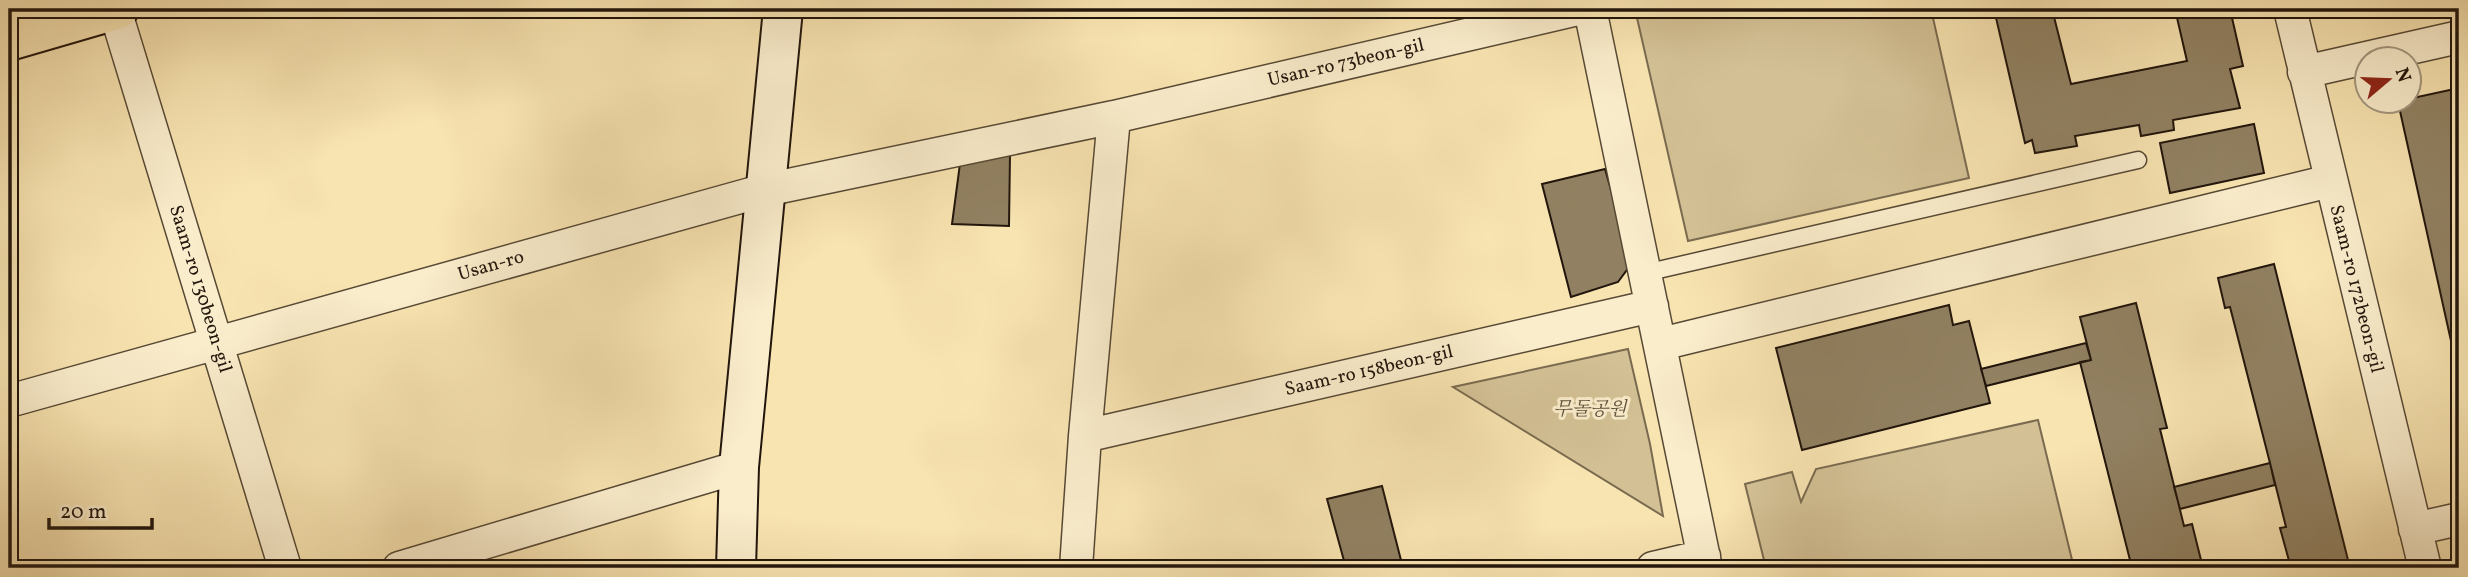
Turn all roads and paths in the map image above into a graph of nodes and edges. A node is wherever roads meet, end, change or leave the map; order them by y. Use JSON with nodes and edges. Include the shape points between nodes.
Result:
{"nodes":[{"id":1,"x":117,"y":9,"type":"edge"},
{"id":2,"x":783,"y":9,"type":"edge"},
{"id":3,"x":1578,"y":9,"type":"edge"},
{"id":4,"x":1590,"y":9,"type":"edge"},
{"id":5,"x":2290,"y":9,"type":"edge"},
{"id":6,"x":2459,"y":37,"type":"edge"},
{"id":7,"x":9,"y":41,"type":"edge"},
{"id":8,"x":2304,"y":72,"type":"junction"},
{"id":9,"x":1114,"y":117,"type":"junction"},
{"id":10,"x":2137,"y":160,"type":"dead end"},
{"id":11,"x":2330,"y":181,"type":"junction"},
{"id":12,"x":765,"y":190,"type":"junction"},
{"id":13,"x":1645,"y":272,"type":"junction"},
{"id":14,"x":1652,"y":306,"type":"junction"},
{"id":15,"x":216,"y":342,"type":"junction"},
{"id":16,"x":1661,"y":344,"type":"junction"},
{"id":17,"x":9,"y":401,"type":"edge"},
{"id":18,"x":1086,"y":436,"type":"junction"},
{"id":19,"x":739,"y":467,"type":"junction"},
{"id":20,"x":2459,"y":519,"type":"edge"},
{"id":21,"x":2415,"y":529,"type":"junction"},
{"id":22,"x":1705,"y":562,"type":"edge"},
{"id":23,"x":285,"y":568,"type":"edge"},
{"id":24,"x":399,"y":568,"type":"edge"},
{"id":25,"x":736,"y":568,"type":"edge"},
{"id":26,"x":1076,"y":568,"type":"edge"},
{"id":27,"x":1653,"y":568,"type":"edge"},
{"id":28,"x":2425,"y":568,"type":"edge"}],
"edges":[{"from":1,"to":7,"type":"main road"},
{"from":1,"to":15,"type":"street","name":"Saam-ro 130beon-gil"},
{"from":2,"to":12,"type":"street"},
{"from":3,"to":9,"type":"street","name":"Usan-ro 73beon-gil"},
{"from":4,"to":13,"type":"street"},
{"from":5,"to":8,"type":"street","name":"Saam-ro 172beon-gil"},
{"from":6,"to":8,"type":"street"},
{"from":8,"to":11,"type":"street","name":"Saam-ro 172beon-gil"},
{"from":9,"to":12,"type":"street","name":"Usan-ro 73beon-gil"},
{"from":9,"to":18,"type":"street"},
{"from":10,"to":13,"type":"lane"},
{"from":11,"to":16,"type":"street"},
{"from":11,"to":21,"type":"street","name":"Saam-ro 172beon-gil"},
{"from":12,"to":15,"type":"street","name":"Usan-ro"},
{"from":12,"to":19,"type":"street"},
{"from":13,"to":14,"type":"street"},
{"from":14,"to":16,"type":"street"},
{"from":14,"to":18,"type":"street","name":"Saam-ro 158beon-gil"},
{"from":15,"to":17,"type":"street","name":"Usan-ro"},
{"from":15,"to":23,"type":"street","name":"Saam-ro 130beon-gil"},
{"from":16,"to":22,"type":"street"},
{"from":18,"to":26,"type":"street"},
{"from":19,"to":24,"type":"street"},
{"from":19,"to":25,"type":"street"},
{"from":20,"to":21,"type":"street"},
{"from":21,"to":28,"type":"street","name":"Saam-ro 172beon-gil"},
{"from":22,"to":27,"type":"street"}]}
